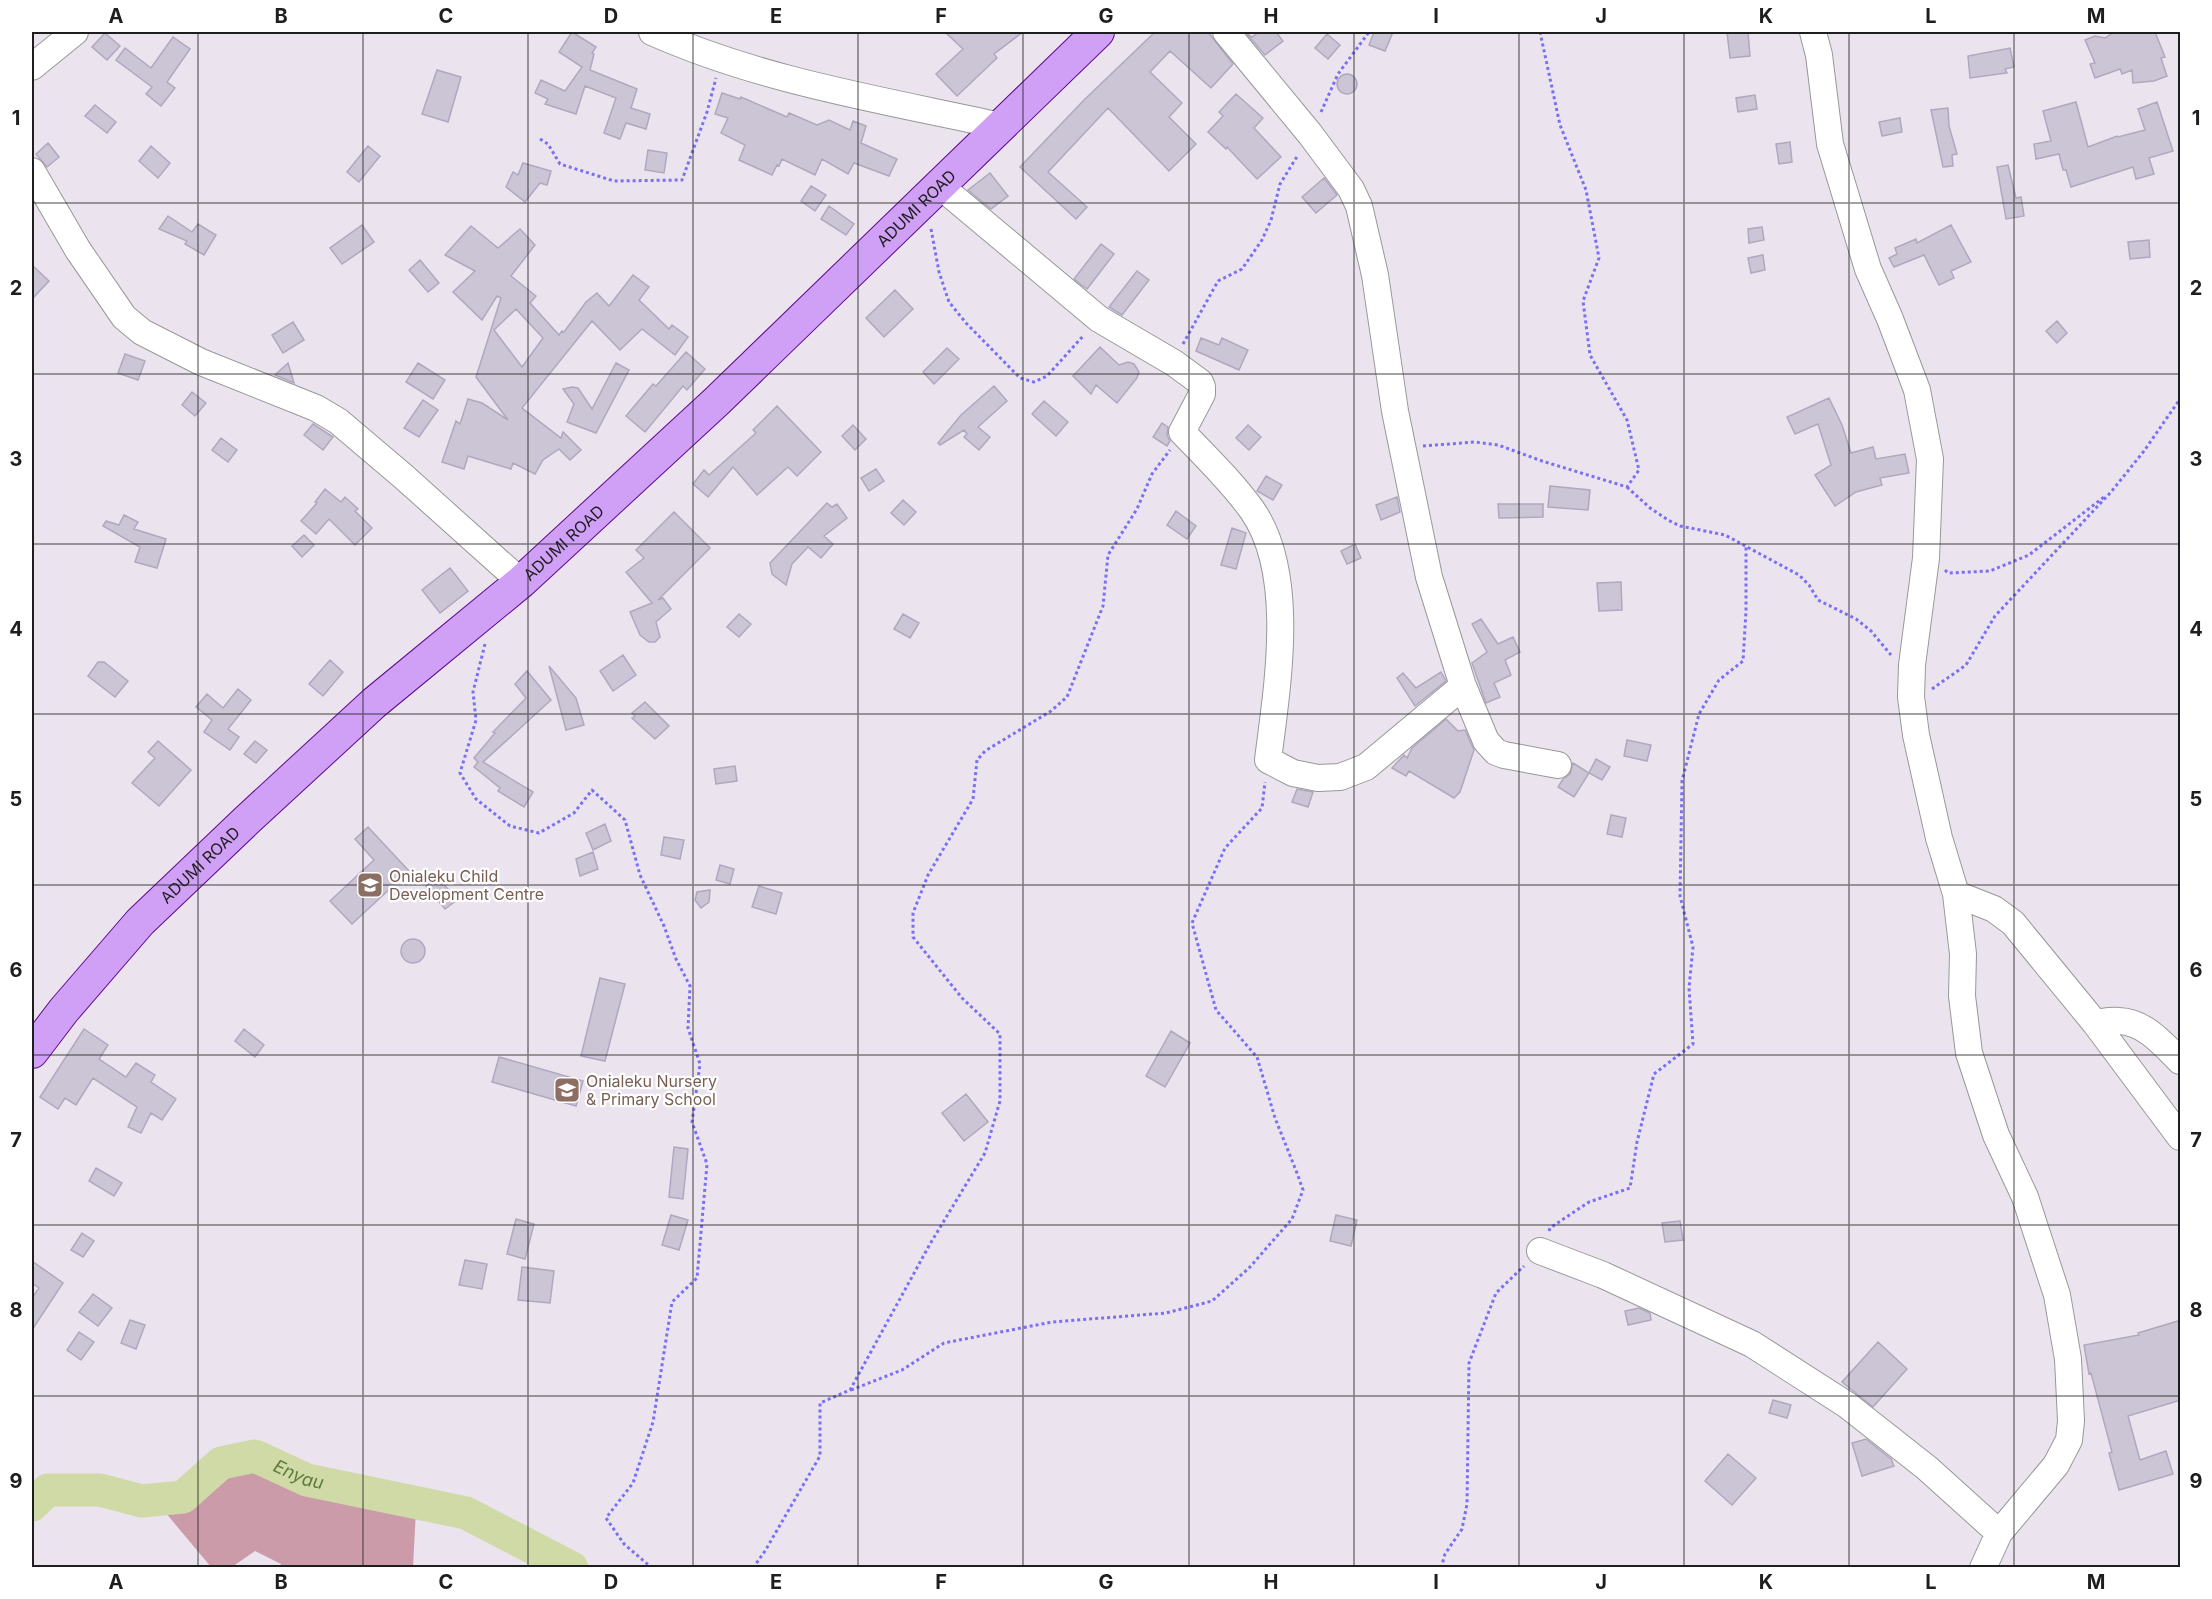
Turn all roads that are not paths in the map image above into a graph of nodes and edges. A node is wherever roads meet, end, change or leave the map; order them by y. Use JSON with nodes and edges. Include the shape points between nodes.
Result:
{"nodes":[{"id":1,"x":75,"y":32,"type":"edge"},
{"id":2,"x":652,"y":32,"type":"edge"},
{"id":3,"x":1098,"y":32,"type":"edge"},
{"id":4,"x":1226,"y":32,"type":"edge"},
{"id":5,"x":1813,"y":32,"type":"edge"},
{"id":6,"x":32,"y":67,"type":"edge"},
{"id":7,"x":1001,"y":126,"type":"junction"},
{"id":8,"x":32,"y":171,"type":"edge"},
{"id":9,"x":934,"y":192,"type":"junction"},
{"id":10,"x":521,"y":582,"type":"junction"},
{"id":11,"x":1463,"y":686,"type":"junction"},
{"id":12,"x":1557,"y":765,"type":"dead end"},
{"id":13,"x":1956,"y":894,"type":"junction"},
{"id":14,"x":2096,"y":1023,"type":"junction"},
{"id":15,"x":32,"y":1052,"type":"edge"},
{"id":16,"x":2181,"y":1061,"type":"edge"},
{"id":17,"x":2181,"y":1137,"type":"edge"},
{"id":18,"x":1540,"y":1251,"type":"road end"},
{"id":19,"x":1999,"y":1533,"type":"junction"},
{"id":20,"x":1983,"y":1568,"type":"edge"}],
"edges":[{"from":1,"to":6,"type":"street"},
{"from":2,"to":7,"type":"street","via":[[721,59],[804,83]]},
{"from":3,"to":7,"type":"main road","name":"ADUMI ROAD"},
{"from":4,"to":11,"type":"street","via":[[1310,134],[1359,206],[1429,577]]},
{"from":5,"to":13,"type":"street","via":[[1830,144],[1868,269],[1917,390],[1930,459],[1926,558],[1911,698],[1939,838]]},
{"from":7,"to":9,"type":"main road","name":"ADUMI ROAD"},
{"from":8,"to":10,"type":"street","via":[[124,318],[180,352],[316,408],[338,422]]},
{"from":9,"to":10,"type":"main road","name":"ADUMI ROAD"},
{"from":9,"to":11,"type":"street","via":[[1099,319],[1200,382],[1202,394],[1182,432],[1253,511],[1266,536],[1274,566],[1281,625],[1280,663],[1268,760],[1293,773],[1340,777],[1366,767]]},
{"from":10,"to":15,"type":"main road","name":"ADUMI ROAD","via":[[374,703],[140,922]]},
{"from":11,"to":12,"type":"street","via":[[1486,741],[1496,752]]},
{"from":13,"to":14,"type":"street","via":[[1994,909],[2013,923]]},
{"from":13,"to":19,"type":"street","via":[[1969,1053],[1996,1135],[2025,1197],[2057,1294],[2068,1359],[2068,1440],[2056,1465]]},
{"from":14,"to":16,"type":"street","via":[[2119,1020],[2139,1026]]},
{"from":14,"to":17,"type":"street"},
{"from":18,"to":19,"type":"street","via":[[1603,1275],[1752,1344],[1847,1405],[1927,1468]]},
{"from":19,"to":20,"type":"street"}]}
